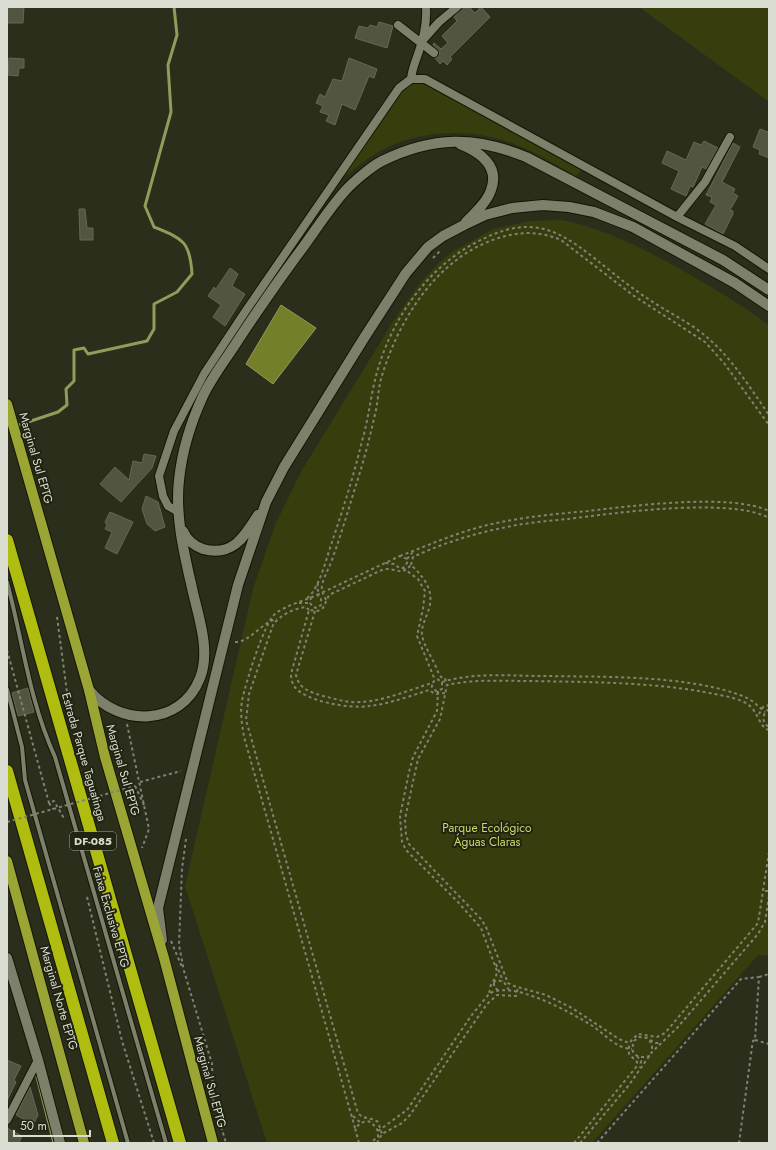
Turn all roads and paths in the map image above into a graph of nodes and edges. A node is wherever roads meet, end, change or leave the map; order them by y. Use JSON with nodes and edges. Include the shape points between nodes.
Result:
{"nodes":[{"id":1,"x":426,"y":7,"type":"edge"},
{"id":2,"x":457,"y":7,"type":"edge"},
{"id":3,"x":398,"y":25,"type":"dead end"},
{"id":4,"x":420,"y":43,"type":"junction"},
{"id":5,"x":434,"y":53,"type":"dead end"},
{"id":6,"x":411,"y":79,"type":"junction"},
{"id":7,"x":730,"y":137,"type":"dead end"},
{"id":8,"x":454,"y":142,"type":"junction"},
{"id":9,"x":677,"y":217,"type":"junction"},
{"id":10,"x":464,"y":225,"type":"junction"},
{"id":11,"x":442,"y":250,"type":"dead end"},
{"id":12,"x":428,"y":262,"type":"dead end"},
{"id":13,"x":769,"y":269,"type":"edge"},
{"id":14,"x":769,"y":290,"type":"edge"},
{"id":15,"x":769,"y":306,"type":"edge"},
{"id":16,"x":7,"y":404,"type":"edge"},
{"id":17,"x":769,"y":416,"type":"edge"},
{"id":18,"x":769,"y":426,"type":"edge"},
{"id":19,"x":266,"y":502,"type":"junction"},
{"id":20,"x":769,"y":511,"type":"edge"},
{"id":21,"x":177,"y":512,"type":"junction"},
{"id":22,"x":769,"y":518,"type":"edge"},
{"id":23,"x":7,"y":540,"type":"edge"},
{"id":24,"x":418,"y":549,"type":"junction"},
{"id":25,"x":400,"y":556,"type":"junction"},
{"id":26,"x":407,"y":559,"type":"junction"},
{"id":27,"x":385,"y":563,"type":"junction"},
{"id":28,"x":411,"y":565,"type":"junction"},
{"id":29,"x":403,"y":568,"type":"junction"},
{"id":30,"x":407,"y":570,"type":"junction"},
{"id":31,"x":320,"y":576,"type":"junction"},
{"id":32,"x":7,"y":582,"type":"edge"},
{"id":33,"x":323,"y":592,"type":"junction"},
{"id":34,"x":318,"y":594,"type":"junction"},
{"id":35,"x":311,"y":597,"type":"junction"},
{"id":36,"x":307,"y":598,"type":"junction"},
{"id":37,"x":326,"y":600,"type":"junction"},
{"id":38,"x":297,"y":603,"type":"junction"},
{"id":39,"x":310,"y":603,"type":"junction"},
{"id":40,"x":315,"y":609,"type":"junction"},
{"id":41,"x":309,"y":610,"type":"junction"},
{"id":42,"x":56,"y":612,"type":"dead end"},
{"id":43,"x":278,"y":619,"type":"junction"},
{"id":44,"x":269,"y":620,"type":"junction"},
{"id":45,"x":236,"y":635,"type":"dead end"},
{"id":46,"x":235,"y":642,"type":"junction"},
{"id":47,"x":234,"y":646,"type":"dead end"},
{"id":48,"x":7,"y":650,"type":"edge"},
{"id":49,"x":435,"y":680,"type":"junction"},
{"id":50,"x":446,"y":680,"type":"junction"},
{"id":51,"x":442,"y":682,"type":"junction"},
{"id":52,"x":432,"y":683,"type":"junction"},
{"id":53,"x":447,"y":685,"type":"junction"},
{"id":54,"x":7,"y":689,"type":"edge"},
{"id":55,"x":89,"y":690,"type":"junction"},
{"id":56,"x":438,"y":691,"type":"junction"},
{"id":57,"x":445,"y":693,"type":"junction"},
{"id":58,"x":438,"y":694,"type":"junction"},
{"id":59,"x":769,"y":705,"type":"edge"},
{"id":60,"x":769,"y":709,"type":"edge"},
{"id":61,"x":762,"y":710,"type":"junction"},
{"id":62,"x":765,"y":712,"type":"junction"},
{"id":63,"x":124,"y":715,"type":"junction"},
{"id":64,"x":758,"y":715,"type":"junction"},
{"id":65,"x":71,"y":722,"type":"dead end"},
{"id":66,"x":769,"y":727,"type":"edge"},
{"id":67,"x":769,"y":730,"type":"edge"},
{"id":68,"x":192,"y":768,"type":"junction"},
{"id":69,"x":7,"y":771,"type":"edge"},
{"id":70,"x":140,"y":782,"type":"junction"},
{"id":71,"x":49,"y":803,"type":"junction"},
{"id":72,"x":53,"y":809,"type":"junction"},
{"id":73,"x":7,"y":822,"type":"edge"},
{"id":74,"x":67,"y":823,"type":"dead end"},
{"id":75,"x":186,"y":838,"type":"dead end"},
{"id":76,"x":769,"y":852,"type":"edge"},
{"id":77,"x":7,"y":861,"type":"edge"},
{"id":78,"x":85,"y":890,"type":"dead end"},
{"id":79,"x":764,"y":891,"type":"junction"},
{"id":80,"x":769,"y":891,"type":"edge"},
{"id":81,"x":769,"y":896,"type":"edge"},
{"id":82,"x":491,"y":954,"type":"junction"},
{"id":83,"x":7,"y":958,"type":"edge"},
{"id":84,"x":164,"y":958,"type":"junction"},
{"id":85,"x":769,"y":974,"type":"edge"},
{"id":86,"x":759,"y":977,"type":"junction"},
{"id":87,"x":495,"y":980,"type":"junction"},
{"id":88,"x":504,"y":982,"type":"junction"},
{"id":89,"x":492,"y":984,"type":"junction"},
{"id":90,"x":518,"y":987,"type":"junction"},
{"id":91,"x":499,"y":990,"type":"junction"},
{"id":92,"x":509,"y":990,"type":"junction"},
{"id":93,"x":517,"y":992,"type":"junction"},
{"id":94,"x":489,"y":994,"type":"junction"},
{"id":95,"x":647,"y":1038,"type":"junction"},
{"id":96,"x":665,"y":1040,"type":"junction"},
{"id":97,"x":755,"y":1040,"type":"junction"},
{"id":98,"x":629,"y":1043,"type":"junction"},
{"id":99,"x":769,"y":1044,"type":"edge"},
{"id":100,"x":630,"y":1049,"type":"junction"},
{"id":101,"x":652,"y":1052,"type":"junction"},
{"id":102,"x":636,"y":1056,"type":"junction"},
{"id":103,"x":650,"y":1056,"type":"junction"},
{"id":104,"x":38,"y":1060,"type":"junction"},
{"id":105,"x":639,"y":1070,"type":"junction"},
{"id":106,"x":352,"y":1115,"type":"junction"},
{"id":107,"x":7,"y":1120,"type":"edge"},
{"id":108,"x":361,"y":1123,"type":"junction"},
{"id":109,"x":355,"y":1128,"type":"junction"},
{"id":110,"x":379,"y":1130,"type":"junction"},
{"id":111,"x":382,"y":1134,"type":"junction"},
{"id":112,"x":60,"y":1143,"type":"edge"},
{"id":113,"x":84,"y":1143,"type":"edge"},
{"id":114,"x":113,"y":1143,"type":"edge"},
{"id":115,"x":128,"y":1143,"type":"edge"},
{"id":116,"x":154,"y":1143,"type":"edge"},
{"id":117,"x":166,"y":1143,"type":"edge"},
{"id":118,"x":180,"y":1143,"type":"edge"},
{"id":119,"x":213,"y":1143,"type":"edge"},
{"id":120,"x":226,"y":1143,"type":"edge"},
{"id":121,"x":359,"y":1143,"type":"edge"},
{"id":122,"x":370,"y":1143,"type":"edge"},
{"id":123,"x":377,"y":1143,"type":"edge"},
{"id":124,"x":574,"y":1143,"type":"edge"},
{"id":125,"x":580,"y":1143,"type":"edge"},
{"id":126,"x":597,"y":1143,"type":"edge"},
{"id":127,"x":739,"y":1143,"type":"edge"}],
"edges":[{"from":1,"to":4,"type":"street","via":[[426,22]]},
{"from":2,"to":4,"type":"street"},
{"from":3,"to":4,"type":"street"},
{"from":4,"to":5,"type":"street"},
{"from":4,"to":6,"type":"street"},
{"from":6,"to":9,"type":"street","via":[[426,79]]},
{"from":6,"to":21,"type":"street","via":[[399,88],[204,374],[174,431],[160,476],[163,496],[168,506]]},
{"from":7,"to":9,"type":"street","via":[[705,182]]},
{"from":8,"to":10,"type":"street","via":[[472,149],[488,161],[494,174],[491,190]]},
{"from":8,"to":14,"type":"street","via":[[477,142],[501,147],[526,157],[722,260]]},
{"from":8,"to":21,"type":"street","via":[[432,143],[380,162],[346,190],[260,306],[203,395],[187,439],[179,479]]},
{"from":9,"to":13,"type":"street","via":[[735,246]]},
{"from":10,"to":15,"type":"street","via":[[485,215],[519,207],[543,205],[594,212],[633,227],[702,264]]},
{"from":10,"to":19,"type":"street","via":[[443,236],[428,248],[406,273],[284,467]]},
{"from":11,"to":12,"type":"path"},
{"from":16,"to":55,"type":"main road","name":"Marginal Sul EPTG"},
{"from":17,"to":31,"type":"path","via":[[731,363],[710,339],[634,289],[575,242],[553,230],[539,227],[522,227],[499,232],[465,248],[441,266],[423,286],[391,335],[374,381],[370,413],[354,472]]},
{"from":18,"to":33,"type":"path","via":[[724,363],[705,342],[634,296],[561,240],[548,234],[523,232],[490,241],[469,252],[443,272],[416,304],[393,343],[380,380],[373,423],[360,472],[331,565],[322,585]]},
{"from":19,"to":21,"type":"street","via":[[242,539],[229,549],[213,552],[198,547],[185,536]]},
{"from":19,"to":68,"type":"street","via":[[238,585]]},
{"from":20,"to":24,"type":"path","via":[[746,505],[699,503],[567,513],[488,525]]},
{"from":21,"to":63,"type":"street","via":[[203,642],[204,666],[194,689],[174,708],[161,714],[141,717]]},
{"from":22,"to":28,"type":"path","via":[[760,513],[698,508],[620,513],[504,527],[457,540],[413,558]]},
{"from":23,"to":118,"type":"highway","name":"Estrada Parque Taguatinga","number":"DF-085"},
{"from":24,"to":25,"type":"path"},
{"from":24,"to":26,"type":"path"},
{"from":25,"to":26,"type":"path"},
{"from":25,"to":27,"type":"path"},
{"from":26,"to":29,"type":"path"},
{"from":27,"to":29,"type":"path"},
{"from":27,"to":33,"type":"path"},
{"from":28,"to":30,"type":"path"},
{"from":28,"to":50,"type":"path","via":[[422,575],[429,588],[430,602],[422,636],[438,672]]},
{"from":29,"to":30,"type":"path"},
{"from":30,"to":37,"type":"path","via":[[402,572],[384,569],[334,593]]},
{"from":30,"to":49,"type":"path","via":[[418,579],[425,591],[417,636]]},
{"from":31,"to":34,"type":"path"},
{"from":31,"to":36,"type":"path","via":[[311,596]]},
{"from":32,"to":117,"type":"lane","name":"Faixa Exclusiva EPTG","via":[[17,618],[26,671],[44,734],[55,757]]},
{"from":33,"to":34,"type":"path"},
{"from":33,"to":37,"type":"path"},
{"from":34,"to":35,"type":"path"},
{"from":34,"to":40,"type":"path","via":[[322,601]]},
{"from":35,"to":36,"type":"path"},
{"from":35,"to":39,"type":"path"},
{"from":36,"to":38,"type":"path"},
{"from":37,"to":40,"type":"path","via":[[323,608],[318,612]]},
{"from":38,"to":39,"type":"path"},
{"from":38,"to":44,"type":"path","via":[[275,614]]},
{"from":39,"to":40,"type":"path"},
{"from":40,"to":41,"type":"path"},
{"from":40,"to":52,"type":"path","via":[[296,675],[297,681],[306,690],[360,702]]},
{"from":41,"to":43,"type":"path","via":[[306,607],[301,608]]},
{"from":41,"to":58,"type":"path","via":[[291,674],[293,685],[302,694],[352,707],[370,706],[429,690]]},
{"from":42,"to":65,"type":"path"},
{"from":43,"to":44,"type":"path"},
{"from":43,"to":110,"type":"path","via":[[270,632],[251,688],[247,702],[247,725],[357,1110],[362,1118],[378,1122]]},
{"from":44,"to":46,"type":"path","via":[[244,641]]},
{"from":44,"to":106,"type":"path","via":[[244,694],[242,727]]},
{"from":45,"to":46,"type":"path"},
{"from":46,"to":47,"type":"path"},
{"from":48,"to":71,"type":"path"},
{"from":49,"to":51,"type":"path"},
{"from":49,"to":52,"type":"path"},
{"from":50,"to":51,"type":"path"},
{"from":50,"to":53,"type":"path"},
{"from":50,"to":61,"type":"path","via":[[478,675],[594,676],[662,680],[735,693],[750,699]]},
{"from":51,"to":56,"type":"path","via":[[442,689]]},
{"from":52,"to":56,"type":"path"},
{"from":53,"to":57,"type":"path"},
{"from":53,"to":64,"type":"path","via":[[479,681],[675,687],[744,702]]},
{"from":54,"to":115,"type":"lane","via":[[22,747],[25,780]]},
{"from":55,"to":63,"type":"street","via":[[96,700]]},
{"from":55,"to":84,"type":"main road","name":"Marginal Sul EPTG","via":[[105,756]]},
{"from":56,"to":58,"type":"path"},
{"from":57,"to":58,"type":"path"},
{"from":57,"to":90,"type":"path","via":[[440,719],[418,759],[405,818],[406,835],[422,858],[481,919],[506,979],[510,985]]},
{"from":58,"to":82,"type":"path","via":[[437,711],[413,757],[409,772],[400,820],[402,842],[406,850],[481,928]]},
{"from":59,"to":61,"type":"path"},
{"from":60,"to":62,"type":"path"},
{"from":61,"to":62,"type":"path"},
{"from":61,"to":64,"type":"path"},
{"from":62,"to":66,"type":"path","via":[[764,722]]},
{"from":63,"to":70,"type":"path"},
{"from":64,"to":67,"type":"path","via":[[761,724]]},
{"from":68,"to":70,"type":"path"},
{"from":68,"to":84,"type":"street","via":[[158,908]]},
{"from":69,"to":114,"type":"highway"},
{"from":70,"to":72,"type":"path","bridge":true,"via":[[146,809],[135,786]]},
{"from":71,"to":72,"type":"path","bridge":true},
{"from":71,"to":74,"type":"path","via":[[54,801]]},
{"from":72,"to":73,"type":"path","bridge":true},
{"from":75,"to":120,"type":"path","via":[[179,945],[184,971],[212,1064],[213,1099]]},
{"from":76,"to":79,"type":"path"},
{"from":77,"to":113,"type":"main road","name":"Marginal Norte EPTG"},
{"from":78,"to":116,"type":"path","via":[[122,1041]]},
{"from":79,"to":80,"type":"path"},
{"from":79,"to":98,"type":"path","via":[[758,923],[684,1012],[657,1037],[638,1034]]},
{"from":81,"to":96,"type":"path","via":[[765,922],[758,934]]},
{"from":82,"to":88,"type":"path"},
{"from":82,"to":89,"type":"path","via":[[497,975]]},
{"from":83,"to":104,"type":"street"},
{"from":84,"to":119,"type":"main road","name":"Marginal Sul EPTG"},
{"from":85,"to":86,"type":"path"},
{"from":86,"to":97,"type":"path"},
{"from":86,"to":126,"type":"path","via":[[741,979]]},
{"from":87,"to":88,"type":"path"},
{"from":87,"to":89,"type":"path"},
{"from":87,"to":91,"type":"path","via":[[494,987]]},
{"from":88,"to":92,"type":"path"},
{"from":89,"to":94,"type":"path"},
{"from":90,"to":93,"type":"path"},
{"from":90,"to":98,"type":"path","via":[[546,995],[572,1008]]},
{"from":91,"to":92,"type":"path"},
{"from":91,"to":94,"type":"path"},
{"from":92,"to":93,"type":"path"},
{"from":93,"to":100,"type":"path","via":[[555,1005],[591,1025],[620,1046]]},
{"from":93,"to":111,"type":"path","via":[[516,996],[497,996],[487,1004],[410,1115],[402,1123]]},
{"from":94,"to":110,"type":"path","via":[[406,1110]]},
{"from":95,"to":96,"type":"path","via":[[656,1043]]},
{"from":95,"to":100,"type":"path","via":[[636,1038]]},
{"from":95,"to":101,"type":"path","via":[[652,1044]]},
{"from":96,"to":101,"type":"path"},
{"from":97,"to":99,"type":"path"},
{"from":97,"to":127,"type":"path"},
{"from":98,"to":100,"type":"path"},
{"from":100,"to":102,"type":"path"},
{"from":100,"to":124,"type":"path","via":[[629,1054],[637,1062],[636,1066]]},
{"from":101,"to":103,"type":"path"},
{"from":102,"to":103,"type":"path"},
{"from":102,"to":105,"type":"path","via":[[641,1061]]},
{"from":103,"to":105,"type":"path"},
{"from":104,"to":107,"type":"street"},
{"from":104,"to":112,"type":"street"},
{"from":105,"to":125,"type":"path"},
{"from":106,"to":108,"type":"path"},
{"from":106,"to":109,"type":"path"},
{"from":108,"to":109,"type":"path"},
{"from":108,"to":110,"type":"path","via":[[372,1122]]},
{"from":109,"to":121,"type":"path"},
{"from":110,"to":111,"type":"path"},
{"from":110,"to":122,"type":"path","via":[[378,1136]]},
{"from":111,"to":123,"type":"path"}]}
